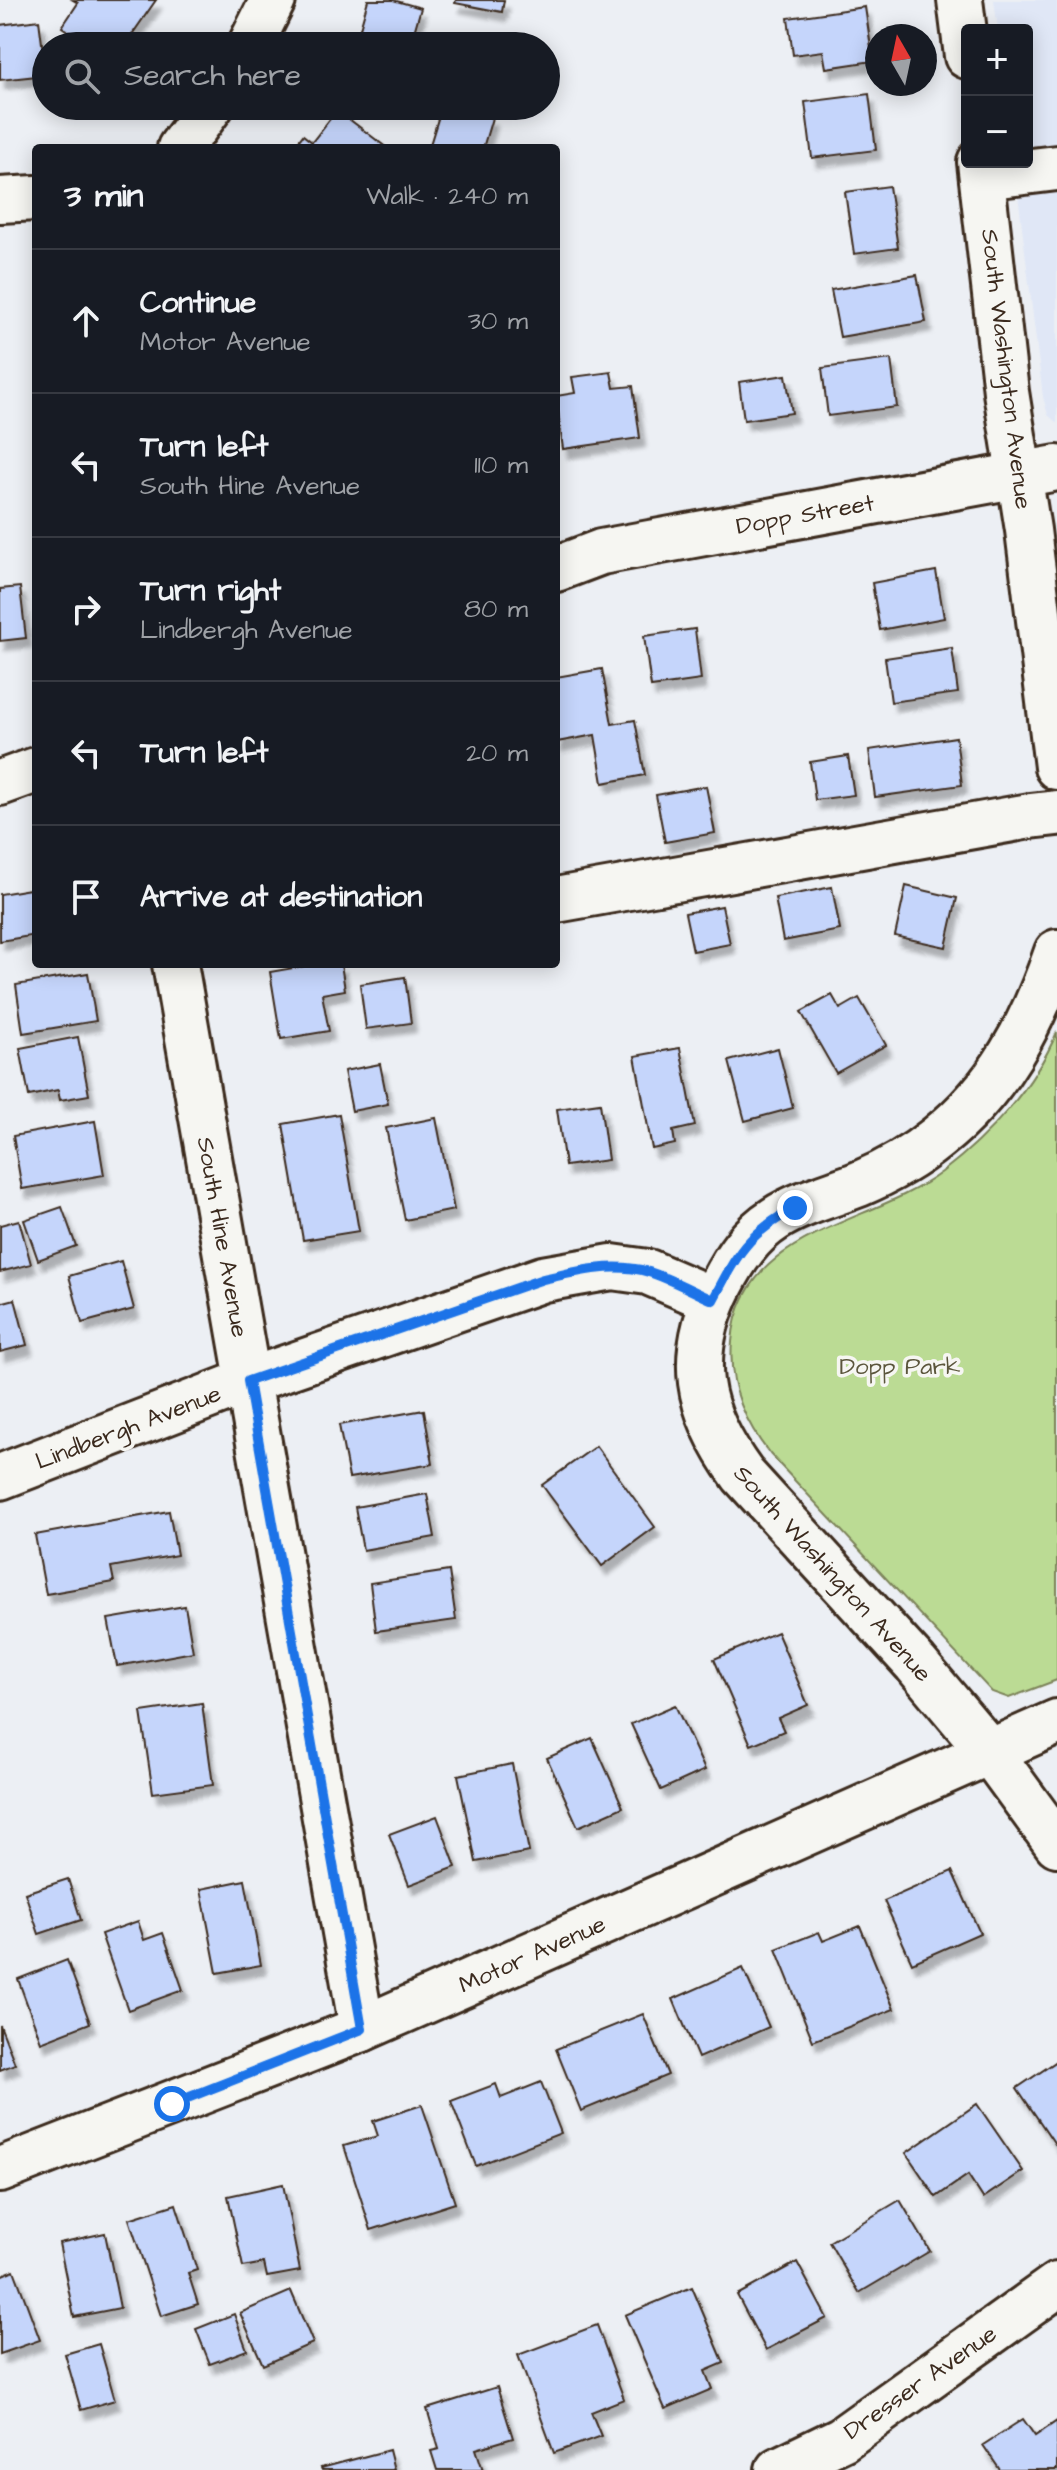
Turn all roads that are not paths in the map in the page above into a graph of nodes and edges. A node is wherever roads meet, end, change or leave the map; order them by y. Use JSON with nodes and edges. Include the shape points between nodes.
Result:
{"nodes":[{"id":1,"x":273,"y":0,"type":"edge"},
{"id":2,"x":960,"y":0,"type":"edge"},
{"id":3,"x":963,"y":24,"type":"edge"},
{"id":4,"x":257,"y":32,"type":"edge"},
{"id":5,"x":201,"y":120,"type":"edge"},
{"id":6,"x":183,"y":144,"type":"edge"},
{"id":7,"x":1057,"y":168,"type":"edge"},
{"id":8,"x":981,"y":169,"type":"edge"},
{"id":9,"x":32,"y":198,"type":"edge"},
{"id":10,"x":0,"y":200,"type":"edge"},
{"id":11,"x":1038,"y":472,"type":"edge"},
{"id":12,"x":560,"y":567,"type":"edge"},
{"id":13,"x":1057,"y":767,"type":"edge"},
{"id":14,"x":32,"y":771,"type":"edge"},
{"id":15,"x":0,"y":783,"type":"edge"},
{"id":16,"x":1057,"y":813,"type":"edge"},
{"id":17,"x":560,"y":899,"type":"edge"},
{"id":18,"x":1057,"y":952,"type":"edge"},
{"id":19,"x":182,"y":968,"type":"edge"},
{"id":20,"x":713,"y":1300,"type":"junction"},
{"id":21,"x":248,"y":1381,"type":"junction"},
{"id":22,"x":0,"y":1477,"type":"edge"},
{"id":23,"x":1057,"y":1722,"type":"edge"},
{"id":24,"x":989,"y":1751,"type":"junction"},
{"id":25,"x":1057,"y":1844,"type":"edge"},
{"id":26,"x":362,"y":2029,"type":"junction"},
{"id":27,"x":0,"y":2170,"type":"edge"},
{"id":28,"x":1057,"y":2285,"type":"edge"},
{"id":29,"x":778,"y":2470,"type":"edge"}],
"edges":[{"from":1,"to":4,"type":"street"},
{"from":2,"to":3,"type":"street"},
{"from":5,"to":6,"type":"street"},
{"from":7,"to":8,"type":"street"},
{"from":8,"to":11,"type":"street","name":"South Washington Avenue"},
{"from":9,"to":10,"type":"street"},
{"from":11,"to":12,"type":"street","name":"Dopp Street","via":[[601,552]]},
{"from":11,"to":13,"type":"street","name":"South Washington Avenue"},
{"from":14,"to":15,"type":"street"},
{"from":16,"to":17,"type":"street"},
{"from":18,"to":20,"type":"street","name":"South Washington Avenue","via":[[1040,1002],[1007,1062],[961,1117],[911,1155],[863,1182],[774,1220],[736,1256]]},
{"from":19,"to":21,"type":"street","name":"South Hine Avenue"},
{"from":20,"to":21,"type":"street","name":"Lindbergh Avenue","via":[[648,1272],[612,1267],[579,1271]]},
{"from":20,"to":24,"type":"street","name":"South Washington Avenue","via":[[700,1344],[700,1382],[707,1415],[723,1448]]},
{"from":21,"to":22,"type":"street","name":"Lindbergh Avenue"},
{"from":21,"to":26,"type":"street","name":"South Hine Avenue"},
{"from":23,"to":24,"type":"street","name":"Motor Avenue"},
{"from":24,"to":25,"type":"street","name":"South Washington Avenue"},
{"from":24,"to":26,"type":"street","name":"Motor Avenue"},
{"from":26,"to":27,"type":"street","name":"Motor Avenue"},
{"from":28,"to":29,"type":"street","name":"Dresser Avenue","via":[[842,2439]]}]}
